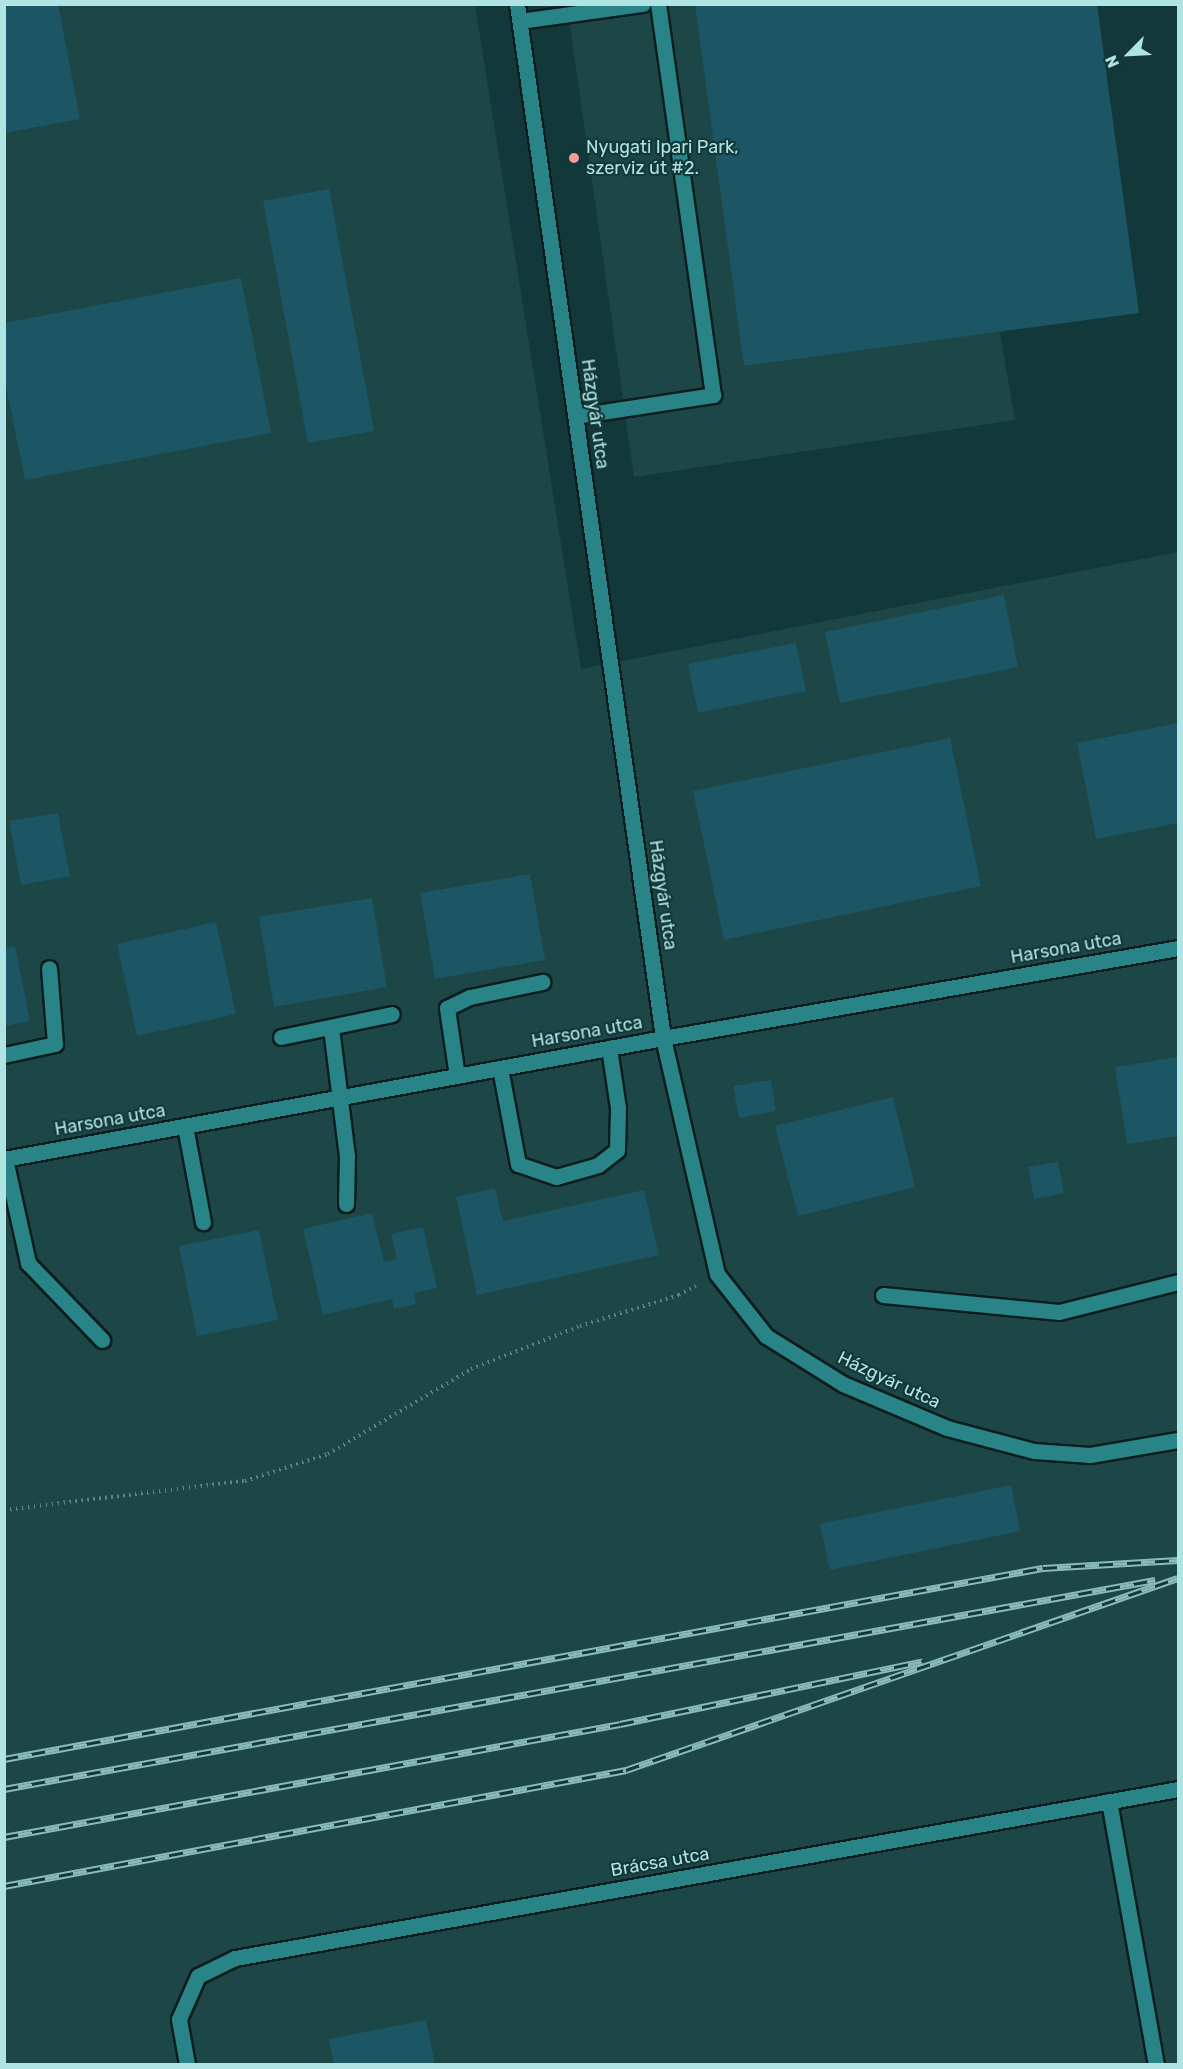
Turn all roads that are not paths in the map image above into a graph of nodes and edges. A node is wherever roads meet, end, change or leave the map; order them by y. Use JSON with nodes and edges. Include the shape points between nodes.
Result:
{"nodes":[{"id":1,"x":517,"y":4,"type":"edge"},
{"id":2,"x":643,"y":4,"type":"edge"},
{"id":3,"x":658,"y":4,"type":"edge"},
{"id":4,"x":520,"y":21,"type":"junction"},
{"id":5,"x":576,"y":417,"type":"junction"},
{"id":6,"x":1179,"y":948,"type":"edge"},
{"id":7,"x":49,"y":968,"type":"dead end"},
{"id":8,"x":542,"y":982,"type":"dead end"},
{"id":9,"x":392,"y":1014,"type":"dead end"},
{"id":10,"x":331,"y":1028,"type":"junction"},
{"id":11,"x":281,"y":1037,"type":"dead end"},
{"id":12,"x":663,"y":1038,"type":"junction"},
{"id":13,"x":609,"y":1048,"type":"junction"},
{"id":14,"x":4,"y":1055,"type":"edge"},
{"id":15,"x":500,"y":1068,"type":"junction"},
{"id":16,"x":457,"y":1076,"type":"junction"},
{"id":17,"x":342,"y":1097,"type":"junction"},
{"id":18,"x":185,"y":1126,"type":"junction"},
{"id":19,"x":5,"y":1159,"type":"edge"},
{"id":20,"x":346,"y":1204,"type":"dead end"},
{"id":21,"x":203,"y":1222,"type":"dead end"},
{"id":22,"x":1179,"y":1282,"type":"edge"},
{"id":23,"x":883,"y":1295,"type":"dead end"},
{"id":24,"x":102,"y":1340,"type":"dead end"},
{"id":25,"x":1179,"y":1440,"type":"edge"},
{"id":26,"x":1179,"y":1789,"type":"edge"},
{"id":27,"x":1109,"y":1801,"type":"junction"},
{"id":28,"x":187,"y":2064,"type":"edge"},
{"id":29,"x":1156,"y":2064,"type":"edge"}],
"edges":[{"from":1,"to":4,"type":"street","name":"Házgyár utca"},
{"from":2,"to":4,"type":"street"},
{"from":3,"to":5,"type":"street","via":[[713,395]]},
{"from":4,"to":5,"type":"street","name":"Házgyár utca"},
{"from":5,"to":12,"type":"street","name":"Házgyár utca"},
{"from":6,"to":12,"type":"street","name":"Harsona utca"},
{"from":7,"to":14,"type":"street","via":[[55,1044]]},
{"from":8,"to":16,"type":"street","via":[[470,997],[447,1008]]},
{"from":9,"to":10,"type":"street"},
{"from":10,"to":11,"type":"street"},
{"from":10,"to":17,"type":"street"},
{"from":12,"to":13,"type":"street","name":"Harsona utca"},
{"from":12,"to":25,"type":"street","name":"Házgyár utca","via":[[717,1274],[766,1336],[843,1384],[946,1428],[1034,1451],[1090,1455]]},
{"from":13,"to":15,"type":"street","name":"Harsona utca"},
{"from":13,"to":15,"type":"street","via":[[618,1108],[617,1150],[598,1165],[556,1177],[518,1164]]},
{"from":15,"to":16,"type":"street","name":"Harsona utca"},
{"from":16,"to":17,"type":"street","name":"Harsona utca"},
{"from":17,"to":18,"type":"street","name":"Harsona utca"},
{"from":17,"to":20,"type":"street"},
{"from":18,"to":19,"type":"street","name":"Harsona utca"},
{"from":18,"to":21,"type":"street"},
{"from":19,"to":24,"type":"street","via":[[28,1263]]},
{"from":22,"to":23,"type":"street","via":[[1059,1312]]},
{"from":26,"to":27,"type":"street","name":"Brácsa utca"},
{"from":27,"to":28,"type":"street","name":"Brácsa utca","via":[[235,1958],[198,1976],[179,2019]]},
{"from":27,"to":29,"type":"street"}]}
